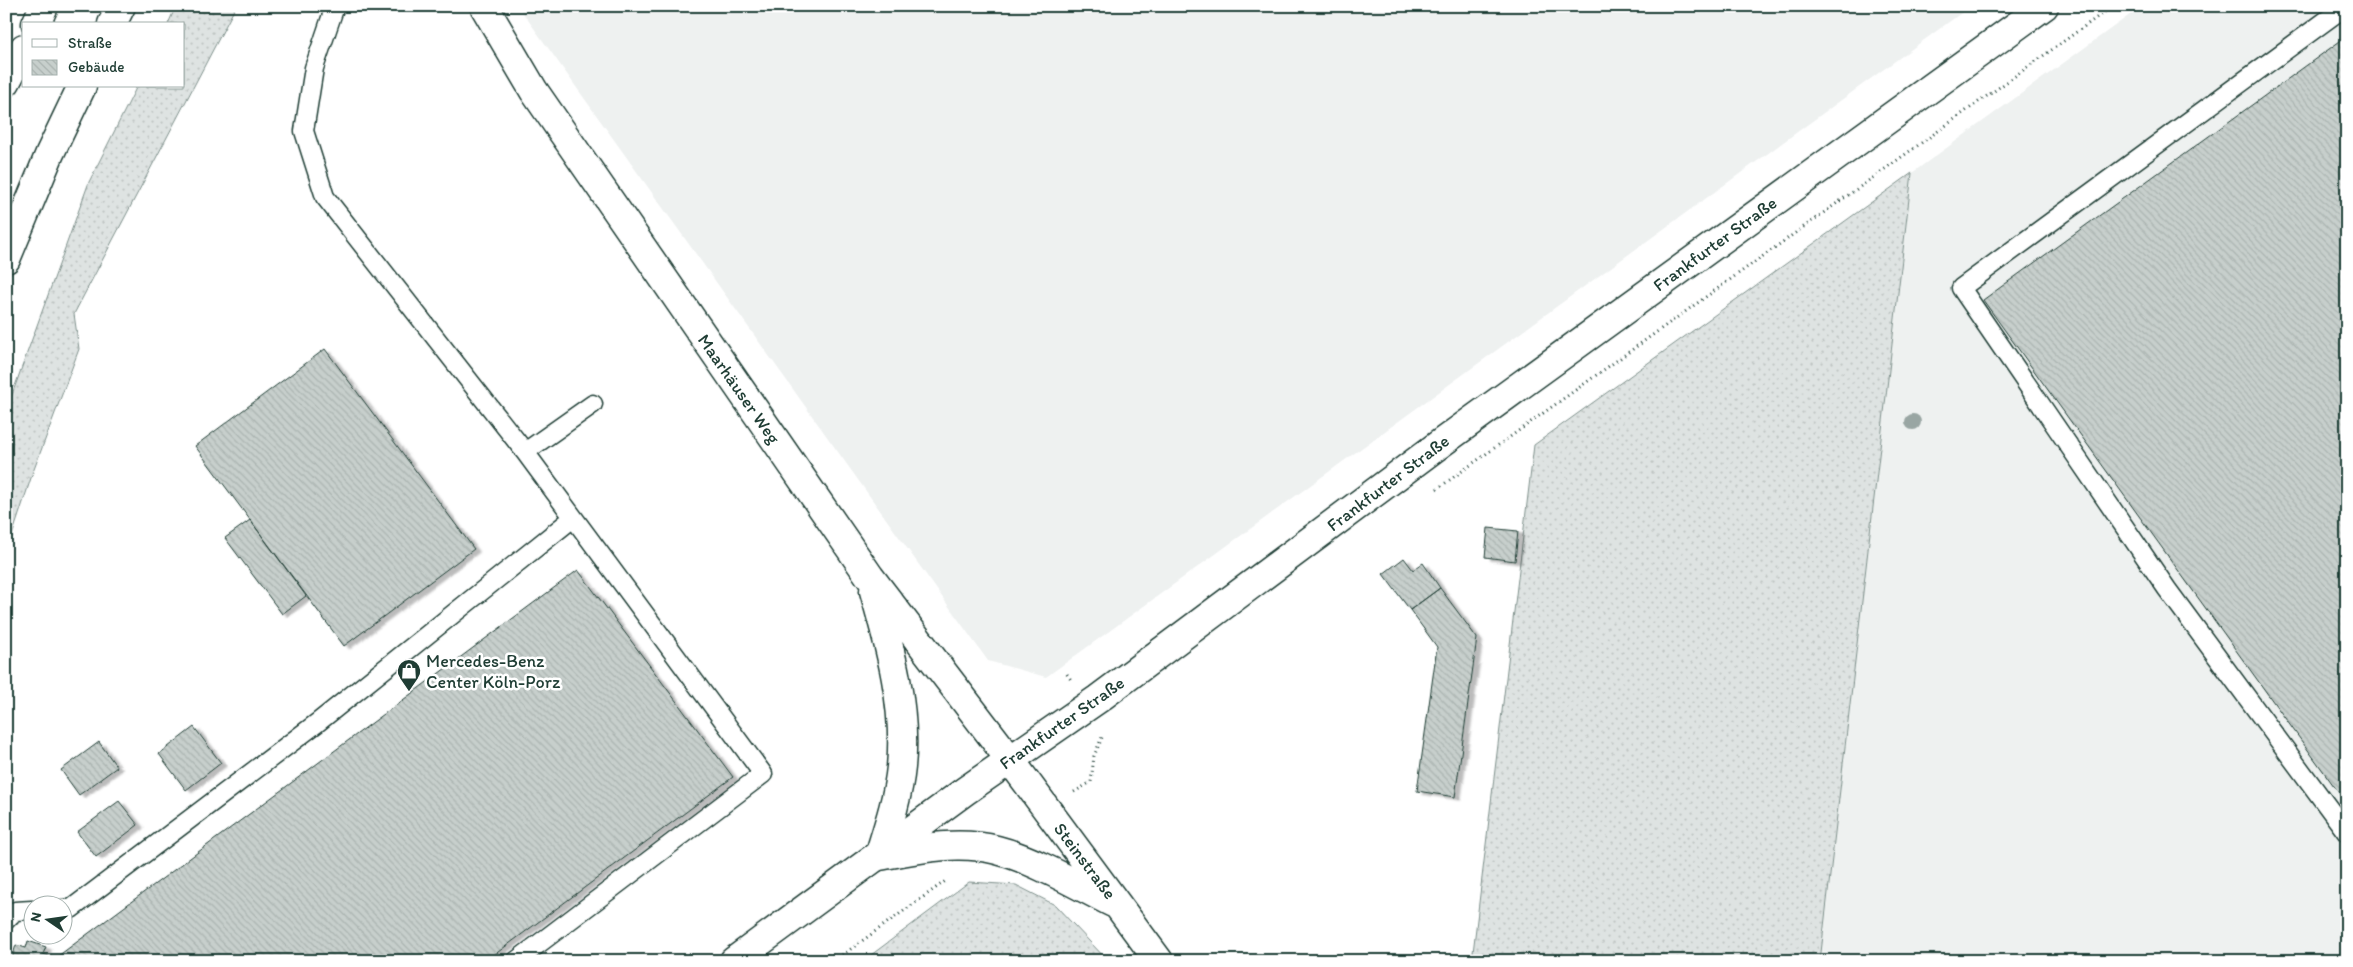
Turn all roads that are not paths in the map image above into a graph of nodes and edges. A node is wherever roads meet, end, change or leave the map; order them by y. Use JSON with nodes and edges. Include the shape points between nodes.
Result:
{"nodes":[{"id":1,"x":44,"y":6,"type":"edge"},
{"id":2,"x":121,"y":6,"type":"edge"},
{"id":3,"x":335,"y":6,"type":"edge"},
{"id":4,"x":484,"y":6,"type":"edge"},
{"id":5,"x":2044,"y":6,"type":"edge"},
{"id":6,"x":2346,"y":6,"type":"edge"},
{"id":7,"x":37,"y":22,"type":"edge"},
{"id":8,"x":113,"y":22,"type":"edge"},
{"id":9,"x":81,"y":88,"type":"edge"},
{"id":10,"x":6,"y":259,"type":"edge"},
{"id":11,"x":593,"y":404,"type":"dead end"},
{"id":12,"x":525,"y":452,"type":"junction"},
{"id":13,"x":572,"y":518,"type":"junction"},
{"id":14,"x":870,"y":577,"type":"junction"},
{"id":15,"x":1012,"y":761,"type":"junction"},
{"id":16,"x":2347,"y":832,"type":"edge"},
{"id":17,"x":879,"y":856,"type":"junction"},
{"id":18,"x":1118,"y":906,"type":"junction"},
{"id":19,"x":72,"y":908,"type":"edge"},
{"id":20,"x":22,"y":911,"type":"edge"},
{"id":21,"x":6,"y":920,"type":"edge"},
{"id":22,"x":516,"y":961,"type":"edge"},
{"id":23,"x":734,"y":961,"type":"edge"},
{"id":24,"x":1159,"y":961,"type":"edge"}],
"edges":[{"from":1,"to":7,"type":"main road"},
{"from":2,"to":8,"type":"main road"},
{"from":3,"to":12,"type":"lane","via":[[314,68],[304,131],[325,197]]},
{"from":4,"to":14,"type":"main road","name":"Maarhäuser Weg","via":[[534,91]]},
{"from":5,"to":15,"type":"main road","name":"Frankfurter Straße","via":[[1449,438]]},
{"from":6,"to":16,"type":"lane","via":[[1961,288],[2167,589]]},
{"from":9,"to":10,"type":"main road"},
{"from":11,"to":12,"type":"lane"},
{"from":12,"to":13,"type":"lane"},
{"from":13,"to":19,"type":"lane","via":[[254,771]]},
{"from":13,"to":22,"type":"lane","via":[[763,774]]},
{"from":14,"to":15,"type":"main road","name":"Maarhäuser Weg"},
{"from":14,"to":17,"type":"main road","via":[[892,658],[901,726],[901,767]]},
{"from":15,"to":17,"type":"main road","name":"Frankfurter Straße","via":[[965,791]]},
{"from":15,"to":18,"type":"main road","name":"Steinstraße"},
{"from":17,"to":18,"type":"main road","via":[[933,847],[967,846],[997,850]]},
{"from":17,"to":23,"type":"main road","name":"Frankfurter Straße"},
{"from":18,"to":24,"type":"main road","name":"Steinstraße"},
{"from":20,"to":21,"type":"lane","via":[[15,911]]}]}
